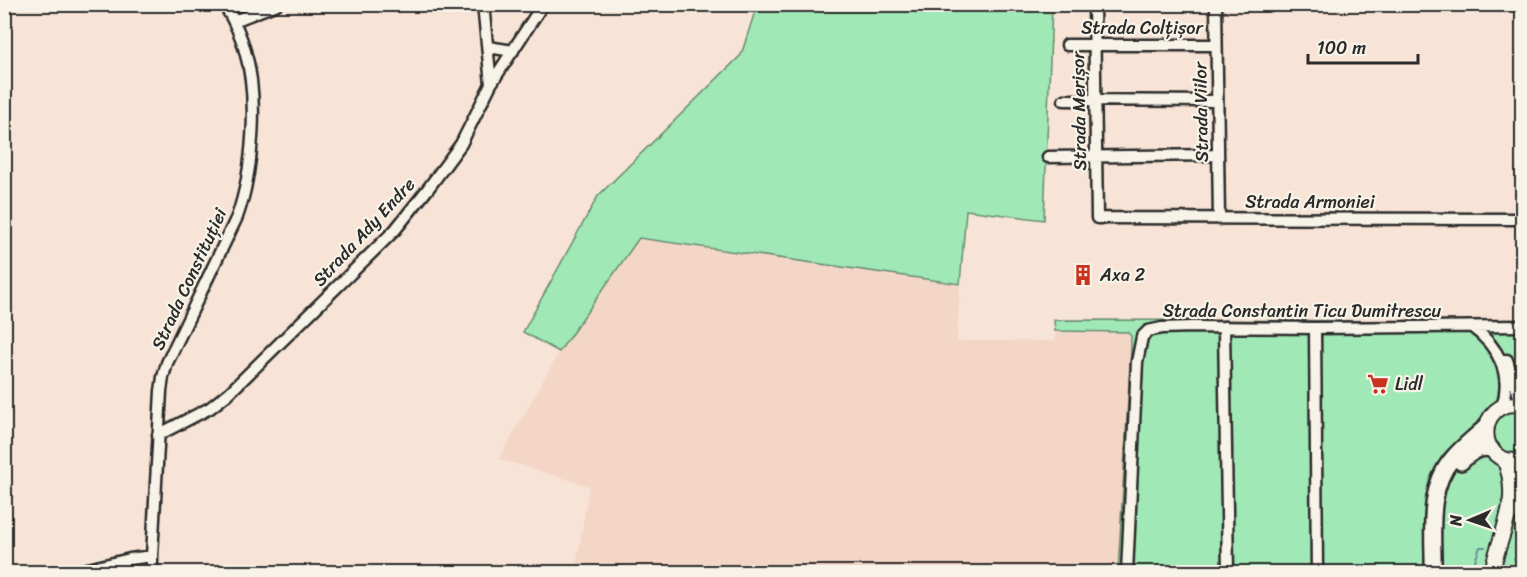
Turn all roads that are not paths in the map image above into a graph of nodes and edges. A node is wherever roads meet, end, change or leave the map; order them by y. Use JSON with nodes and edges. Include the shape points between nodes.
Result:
{"nodes":[{"id":1,"x":224,"y":4,"type":"edge"},
{"id":2,"x":277,"y":4,"type":"edge"},
{"id":3,"x":483,"y":4,"type":"edge"},
{"id":4,"x":543,"y":4,"type":"edge"},
{"id":5,"x":1094,"y":4,"type":"edge"},
{"id":6,"x":1216,"y":4,"type":"edge"},
{"id":7,"x":234,"y":21,"type":"junction"},
{"id":8,"x":1067,"y":45,"type":"dead end"},
{"id":9,"x":1094,"y":45,"type":"junction"},
{"id":10,"x":1216,"y":45,"type":"junction"},
{"id":11,"x":488,"y":47,"type":"junction"},
{"id":12,"x":513,"y":51,"type":"junction"},
{"id":13,"x":491,"y":84,"type":"junction"},
{"id":14,"x":1064,"y":100,"type":"dead end"},
{"id":15,"x":1096,"y":101,"type":"junction"},
{"id":16,"x":1217,"y":101,"type":"junction"},
{"id":17,"x":1218,"y":155,"type":"junction"},
{"id":18,"x":1097,"y":156,"type":"junction"},
{"id":19,"x":1048,"y":157,"type":"dead end"},
{"id":20,"x":1097,"y":218,"type":"joint"},
{"id":21,"x":1219,"y":219,"type":"junction"},
{"id":22,"x":1522,"y":219,"type":"edge"},
{"id":23,"x":1522,"y":326,"type":"edge"},
{"id":24,"x":1224,"y":327,"type":"junction"},
{"id":25,"x":1472,"y":327,"type":"junction"},
{"id":26,"x":1315,"y":328,"type":"junction"},
{"id":27,"x":1484,"y":336,"type":"junction"},
{"id":28,"x":1522,"y":405,"type":"edge"},
{"id":29,"x":1502,"y":407,"type":"junction"},
{"id":30,"x":1486,"y":427,"type":"junction"},
{"id":31,"x":158,"y":435,"type":"junction"},
{"id":32,"x":1491,"y":449,"type":"junction"},
{"id":33,"x":1504,"y":459,"type":"junction"},
{"id":34,"x":1522,"y":460,"type":"edge"},
{"id":35,"x":1522,"y":478,"type":"edge"},
{"id":36,"x":152,"y":556,"type":"junction"},
{"id":37,"x":1433,"y":565,"type":"edge"},
{"id":38,"x":75,"y":573,"type":"edge"},
{"id":39,"x":152,"y":573,"type":"edge"},
{"id":40,"x":1127,"y":573,"type":"edge"},
{"id":41,"x":1228,"y":573,"type":"edge"},
{"id":42,"x":1317,"y":573,"type":"edge"}],
"edges":[{"from":1,"to":7,"type":"street","name":"Strada Constituției"},
{"from":2,"to":7,"type":"street"},
{"from":3,"to":11,"type":"street"},
{"from":4,"to":12,"type":"street","name":"Strada Ady Endre"},
{"from":5,"to":9,"type":"street","name":"Strada Merișor"},
{"from":6,"to":10,"type":"street","name":"Strada Viilor"},
{"from":7,"to":31,"type":"street","name":"Strada Constituției","via":[[245,49],[252,88],[245,192],[229,236],[167,363]]},
{"from":8,"to":9,"type":"street","name":"Strada Colțișor"},
{"from":9,"to":10,"type":"street","name":"Strada Colțișor"},
{"from":9,"to":15,"type":"street","name":"Strada Merișor"},
{"from":10,"to":16,"type":"street","name":"Strada Viilor"},
{"from":11,"to":12,"type":"street"},
{"from":11,"to":13,"type":"street"},
{"from":12,"to":13,"type":"street","name":"Strada Ady Endre"},
{"from":13,"to":31,"type":"street","name":"Strada Ady Endre","via":[[456,152],[394,230],[224,397]]},
{"from":14,"to":15,"type":"street"},
{"from":15,"to":16,"type":"street"},
{"from":15,"to":18,"type":"street","name":"Strada Merișor"},
{"from":16,"to":17,"type":"street","name":"Strada Viilor"},
{"from":17,"to":18,"type":"street"},
{"from":17,"to":21,"type":"street","name":"Strada Viilor"},
{"from":18,"to":19,"type":"street"},
{"from":18,"to":20,"type":"street","name":"Strada Merișor"},
{"from":20,"to":21,"type":"street","name":"Strada Armoniei"},
{"from":21,"to":22,"type":"street","name":"Strada Armoniei"},
{"from":23,"to":25,"type":"street","name":"Strada Constantin Ticu Dumitrescu"},
{"from":24,"to":26,"type":"street","name":"Strada Constantin Ticu Dumitrescu"},
{"from":24,"to":40,"type":"street","name":"Strada Constantin Ticu Dumitrescu","via":[[1162,328],[1148,331],[1142,337],[1137,362]]},
{"from":24,"to":41,"type":"street"},
{"from":25,"to":26,"type":"street","name":"Strada Constantin Ticu Dumitrescu"},
{"from":25,"to":27,"type":"street"},
{"from":26,"to":42,"type":"street"},
{"from":27,"to":28,"type":"street","via":[[1504,352]]},
{"from":27,"to":29,"type":"street","via":[[1503,366]]},
{"from":28,"to":29,"type":"main road"},
{"from":29,"to":30,"type":"main road","via":[[1490,417]]},
{"from":30,"to":32,"type":"main road"},
{"from":30,"to":37,"type":"highway","via":[[1451,460],[1440,480],[1433,522]]},
{"from":31,"to":36,"type":"street","name":"Strada Constituției"},
{"from":32,"to":33,"type":"main road"},
{"from":32,"to":37,"type":"highway","via":[[1472,452],[1447,482],[1440,505]]},
{"from":33,"to":34,"type":"main road"},
{"from":33,"to":35,"type":"main road","via":[[1511,483],[1510,509],[1492,573],[1514,523]]},
{"from":36,"to":38,"type":"street"},
{"from":36,"to":39,"type":"street","name":"Strada Constituției"}]}
